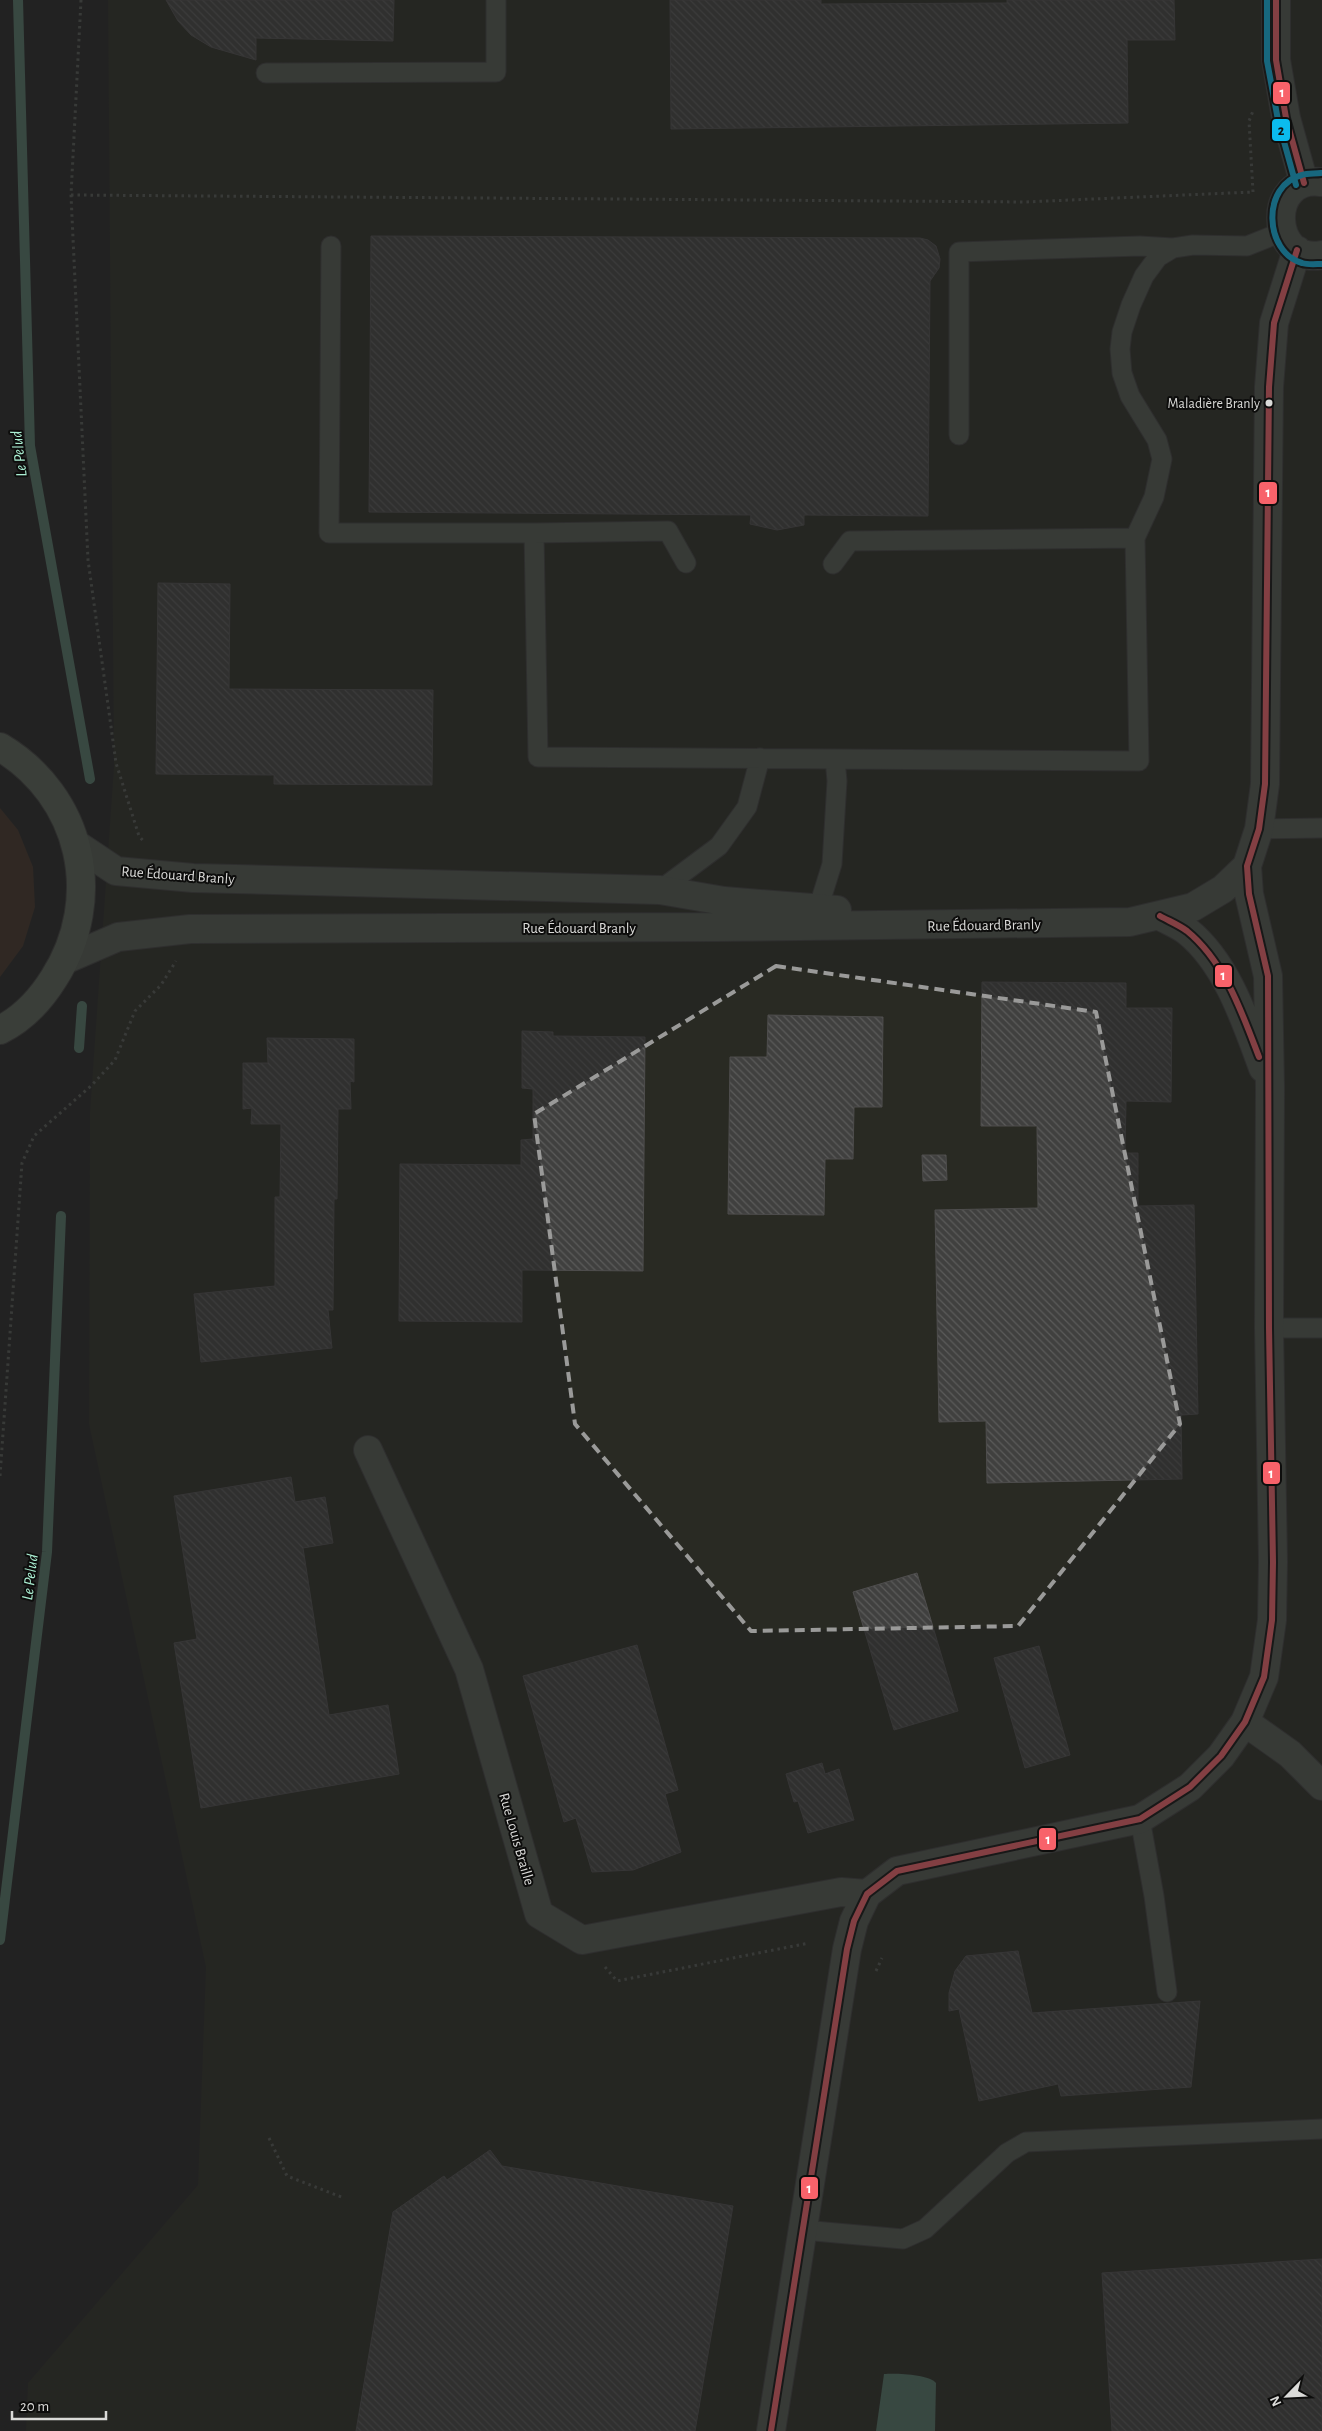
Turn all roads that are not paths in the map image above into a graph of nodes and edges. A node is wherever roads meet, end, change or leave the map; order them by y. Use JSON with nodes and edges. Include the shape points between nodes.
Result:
{"nodes":[{"id":1,"x":496,"y":0,"type":"edge"},
{"id":2,"x":1276,"y":0,"type":"edge"},
{"id":3,"x":266,"y":73,"type":"dead end"},
{"id":4,"x":1313,"y":182,"type":"edge"},
{"id":5,"x":1295,"y":239,"type":"edge"},
{"id":6,"x":331,"y":246,"type":"dead end"},
{"id":7,"x":1174,"y":248,"type":"junction"},
{"id":8,"x":959,"y":435,"type":"dead end"},
{"id":9,"x":534,"y":533,"type":"junction"},
{"id":10,"x":1135,"y":538,"type":"junction"},
{"id":11,"x":686,"y":563,"type":"dead end"},
{"id":12,"x":833,"y":564,"type":"dead end"},
{"id":13,"x":0,"y":747,"type":"edge"},
{"id":14,"x":760,"y":758,"type":"junction"},
{"id":15,"x":835,"y":759,"type":"junction"},
{"id":16,"x":1322,"y":828,"type":"edge"},
{"id":17,"x":1259,"y":829,"type":"junction"},
{"id":18,"x":76,"y":845,"type":"junction"},
{"id":19,"x":1247,"y":866,"type":"junction"},
{"id":20,"x":660,"y":890,"type":"junction"},
{"id":21,"x":818,"y":909,"type":"junction"},
{"id":22,"x":1160,"y":916,"type":"junction"},
{"id":23,"x":1095,"y":924,"type":"junction"},
{"id":24,"x":627,"y":928,"type":"junction"},
{"id":25,"x":67,"y":959,"type":"junction"},
{"id":26,"x":0,"y":1030,"type":"edge"},
{"id":27,"x":1270,"y":1088,"type":"junction"},
{"id":28,"x":1269,"y":1328,"type":"junction"},
{"id":29,"x":1322,"y":1328,"type":"edge"},
{"id":30,"x":368,"y":1450,"type":"dead end"},
{"id":31,"x":1245,"y":1722,"type":"junction"},
{"id":32,"x":1322,"y":1786,"type":"edge"},
{"id":33,"x":1140,"y":1819,"type":"junction"},
{"id":34,"x":866,"y":1894,"type":"junction"},
{"id":35,"x":1167,"y":1992,"type":"dead end"},
{"id":36,"x":1322,"y":2129,"type":"edge"},
{"id":37,"x":803,"y":2230,"type":"junction"},
{"id":38,"x":771,"y":2431,"type":"edge"}],
"edges":[{"from":1,"to":3,"type":"lane","via":[[496,72]]},
{"from":2,"to":4,"type":"street","via":[[1276,60],[1286,118]]},
{"from":4,"to":5,"type":"street","name":"Rue Édouard Branly","via":[[1294,189],[1281,209]]},
{"from":5,"to":7,"type":"lane","via":[[1247,246]]},
{"from":5,"to":17,"type":"street","name":"Rue Édouard Branly","via":[[1274,324],[1269,387],[1266,784]]},
{"from":6,"to":9,"type":"lane","via":[[329,533]]},
{"from":7,"to":8,"type":"lane","via":[[1140,246],[959,252]]},
{"from":7,"to":10,"type":"lane","via":[[1158,257],[1144,276],[1122,332],[1122,373],[1130,396],[1157,440],[1162,459],[1154,497]]},
{"from":9,"to":11,"type":"lane","via":[[668,531]]},
{"from":9,"to":14,"type":"lane","via":[[538,757]]},
{"from":10,"to":12,"type":"lane","via":[[850,541]]},
{"from":10,"to":15,"type":"lane","via":[[1138,761]]},
{"from":13,"to":18,"type":"main road","via":[[18,758],[44,782],[63,812]]},
{"from":14,"to":15,"type":"lane"},
{"from":14,"to":20,"type":"lane","via":[[747,807],[719,846]]},
{"from":15,"to":21,"type":"lane","via":[[837,781],[832,864]]},
{"from":16,"to":17,"type":"lane"},
{"from":17,"to":19,"type":"street","name":"Rue Édouard Branly"},
{"from":18,"to":20,"type":"street","name":"Rue Édouard Branly","via":[[116,871],[183,877]]},
{"from":18,"to":25,"type":"main road","via":[[82,883],[80,912]]},
{"from":19,"to":22,"type":"street","name":"Rue Édouard Branly","via":[[1223,889],[1192,906]]},
{"from":19,"to":27,"type":"street","via":[[1249,894],[1268,976]]},
{"from":20,"to":21,"type":"street","name":"Rue Édouard Branly","via":[[724,901]]},
{"from":21,"to":23,"type":"street","name":"Rue Édouard Branly"},
{"from":21,"to":24,"type":"lane","via":[[780,916],[656,919]]},
{"from":22,"to":23,"type":"street","name":"Rue Édouard Branly"},
{"from":22,"to":27,"type":"street","via":[[1187,932],[1211,958],[1237,1000]]},
{"from":23,"to":24,"type":"street","name":"Rue Édouard Branly"},
{"from":24,"to":25,"type":"street","name":"Rue Édouard Branly","via":[[190,929],[118,937]]},
{"from":25,"to":26,"type":"main road","via":[[43,995]]},
{"from":27,"to":28,"type":"street"},
{"from":28,"to":29,"type":"lane"},
{"from":28,"to":31,"type":"street","via":[[1272,1620],[1264,1677]]},
{"from":30,"to":34,"type":"street","name":"Rue Louis Braille","via":[[469,1669],[538,1914],[582,1940],[841,1892]]},
{"from":31,"to":32,"type":"street","via":[[1290,1754]]},
{"from":31,"to":33,"type":"street","via":[[1221,1756],[1190,1787]]},
{"from":33,"to":34,"type":"street","via":[[897,1871]]},
{"from":33,"to":35,"type":"lane"},
{"from":34,"to":37,"type":"street","via":[[847,1948]]},
{"from":36,"to":37,"type":"lane","via":[[1026,2142],[1007,2153],[925,2229],[903,2239]]},
{"from":37,"to":38,"type":"street"}]}
